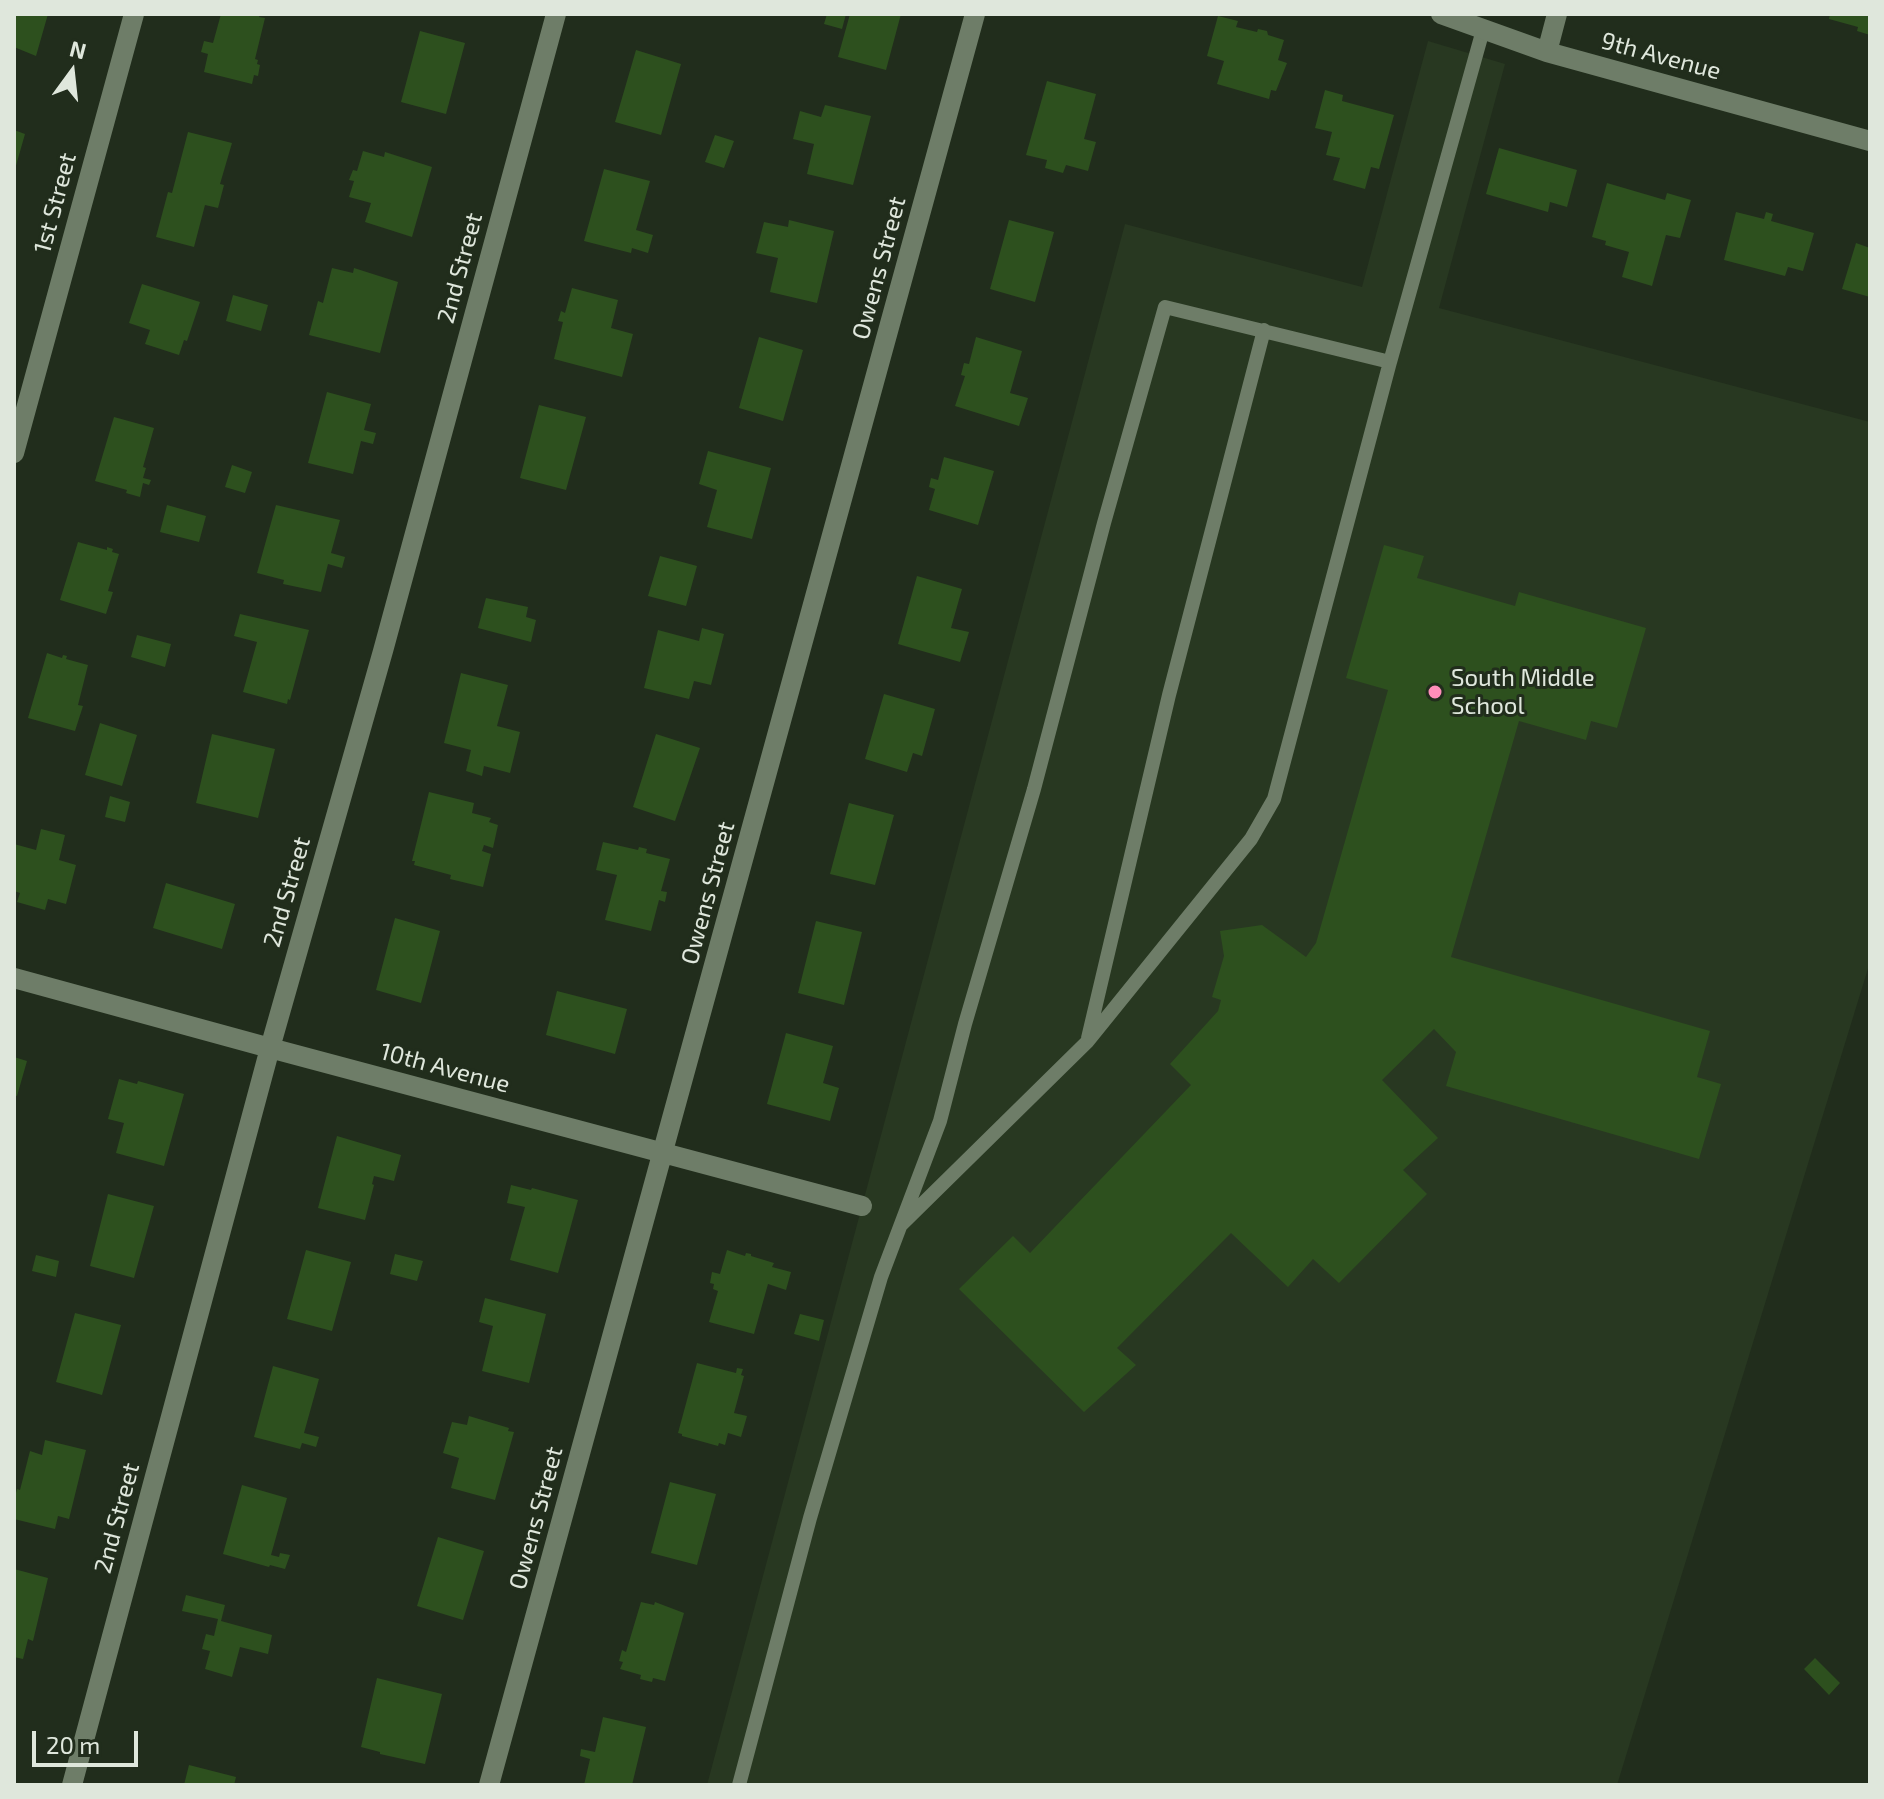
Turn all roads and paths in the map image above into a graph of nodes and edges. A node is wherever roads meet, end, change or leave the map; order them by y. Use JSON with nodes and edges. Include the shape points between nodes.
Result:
{"nodes":[{"id":1,"x":134,"y":14,"type":"edge"},
{"id":2,"x":556,"y":14,"type":"edge"},
{"id":3,"x":975,"y":14,"type":"edge"},
{"id":4,"x":1441,"y":14,"type":"edge"},
{"id":5,"x":1557,"y":14,"type":"edge"},
{"id":6,"x":1483,"y":30,"type":"junction"},
{"id":7,"x":1547,"y":52,"type":"junction"},
{"id":8,"x":1870,"y":141,"type":"edge"},
{"id":9,"x":1264,"y":330,"type":"junction"},
{"id":10,"x":1390,"y":362,"type":"junction"},
{"id":11,"x":14,"y":453,"type":"edge"},
{"id":12,"x":14,"y":978,"type":"edge"},
{"id":13,"x":1087,"y":1042,"type":"junction"},
{"id":14,"x":270,"y":1048,"type":"junction"},
{"id":15,"x":663,"y":1154,"type":"junction"},
{"id":16,"x":862,"y":1206,"type":"dead end"},
{"id":17,"x":901,"y":1225,"type":"junction"},
{"id":18,"x":72,"y":1785,"type":"edge"},
{"id":19,"x":489,"y":1785,"type":"edge"},
{"id":20,"x":739,"y":1785,"type":"edge"}],
"edges":[{"from":1,"to":11,"type":"street","name":"1st Street"},
{"from":2,"to":14,"type":"street","name":"2nd Street"},
{"from":3,"to":15,"type":"street","name":"Owens Street"},
{"from":4,"to":6,"type":"street","name":"9th Avenue"},
{"from":5,"to":7,"type":"street"},
{"from":6,"to":7,"type":"street","name":"9th Avenue"},
{"from":6,"to":10,"type":"lane"},
{"from":7,"to":8,"type":"street","name":"9th Avenue"},
{"from":9,"to":10,"type":"lane"},
{"from":9,"to":13,"type":"lane","via":[[1169,695]]},
{"from":9,"to":17,"type":"lane","via":[[1165,307],[940,1121]]},
{"from":10,"to":13,"type":"lane","via":[[1274,799],[1251,839]]},
{"from":12,"to":14,"type":"street","name":"10th Avenue"},
{"from":13,"to":17,"type":"lane"},
{"from":14,"to":15,"type":"street","name":"10th Avenue"},
{"from":14,"to":18,"type":"street","name":"2nd Street"},
{"from":15,"to":16,"type":"street","name":"10th Avenue"},
{"from":15,"to":19,"type":"street","name":"Owens Street"},
{"from":17,"to":20,"type":"lane","via":[[810,1518]]}]}
